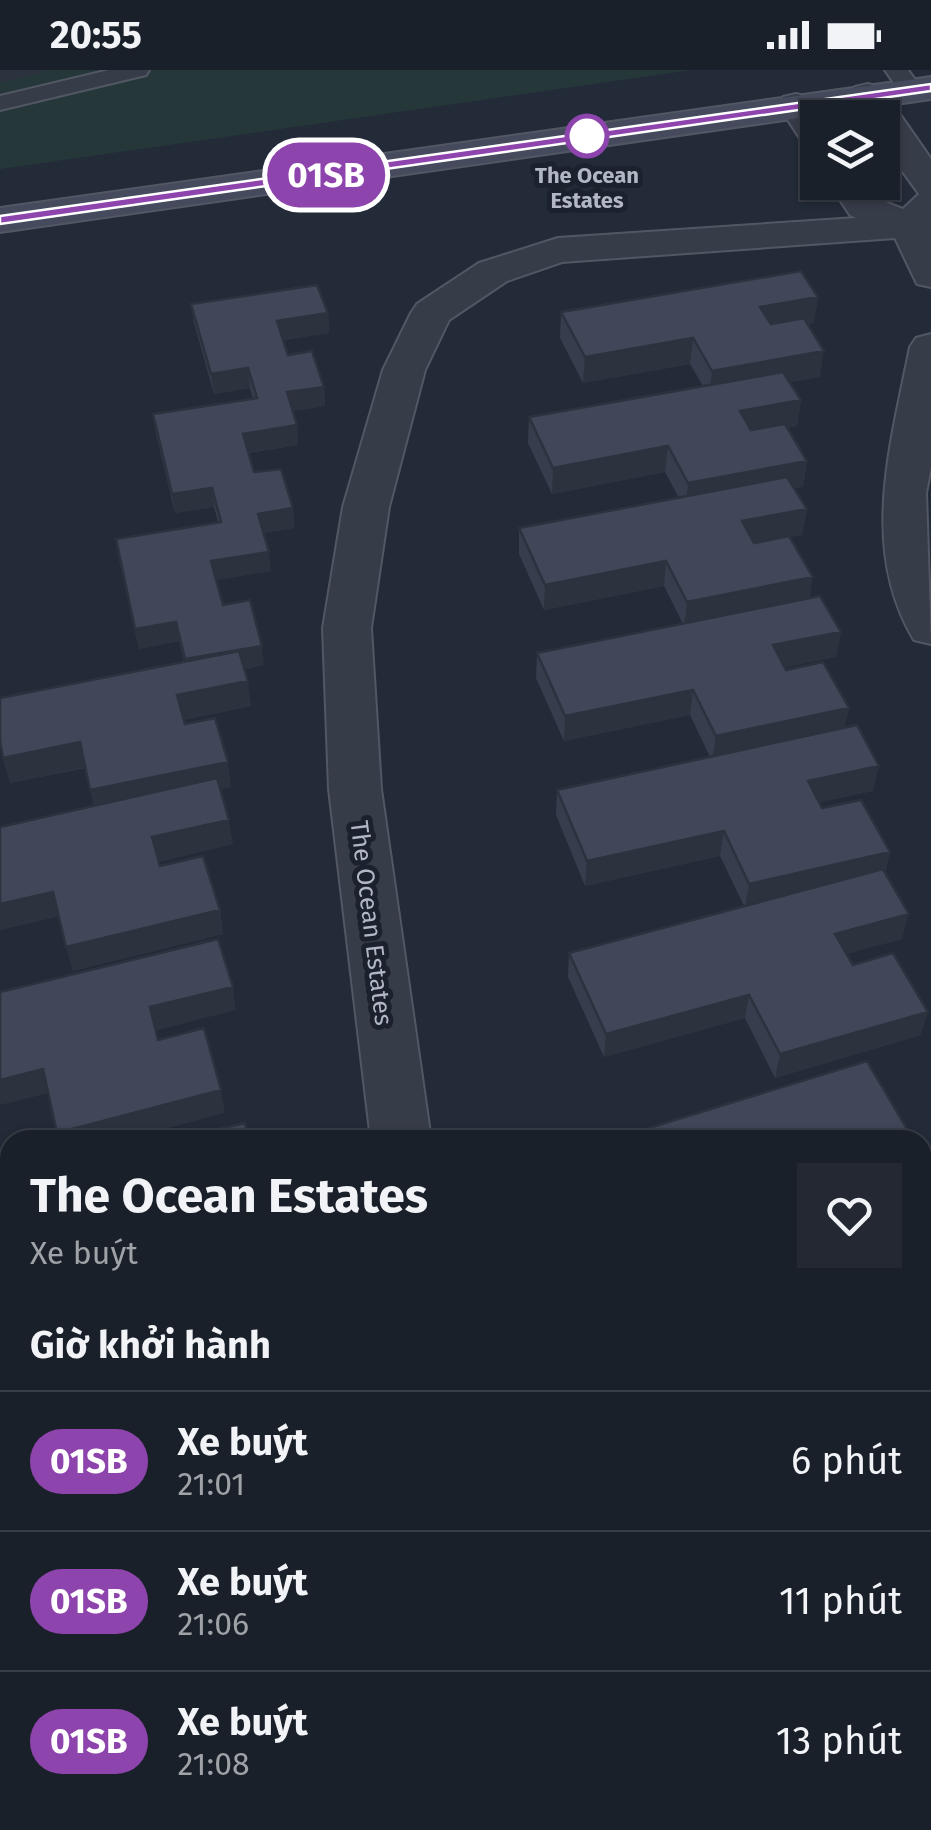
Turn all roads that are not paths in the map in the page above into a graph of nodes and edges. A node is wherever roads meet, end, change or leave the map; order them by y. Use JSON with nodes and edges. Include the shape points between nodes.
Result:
{"nodes":[{"id":1,"x":138,"y":70,"type":"edge"},
{"id":2,"x":913,"y":83,"type":"edge"},
{"id":3,"x":868,"y":95,"type":"junction"},
{"id":4,"x":0,"y":102,"type":"edge"},
{"id":5,"x":796,"y":105,"type":"junction"},
{"id":6,"x":800,"y":111,"type":"edge"},
{"id":7,"x":859,"y":200,"type":"edge"},
{"id":8,"x":924,"y":205,"type":"edge"},
{"id":9,"x":0,"y":220,"type":"edge"},
{"id":10,"x":931,"y":274,"type":"edge"},
{"id":11,"x":931,"y":347,"type":"edge"},
{"id":12,"x":931,"y":628,"type":"edge"},
{"id":13,"x":400,"y":1130,"type":"edge"}],
"edges":[{"from":1,"to":4,"type":"lane"},
{"from":2,"to":3,"type":"main road"},
{"from":3,"to":5,"type":"main road"},
{"from":3,"to":8,"type":"street"},
{"from":5,"to":6,"type":"street"},
{"from":5,"to":9,"type":"main road"},
{"from":7,"to":8,"type":"street","via":[[864,208]]},
{"from":8,"to":10,"type":"street"},
{"from":8,"to":13,"type":"street","name":"The Ocean Estates","via":[[638,247],[558,250],[493,272],[432,313],[404,370],[376,473],[347,628],[354,789]]},
{"from":11,"to":12,"type":"street","via":[[904,494],[910,571]]}]}
